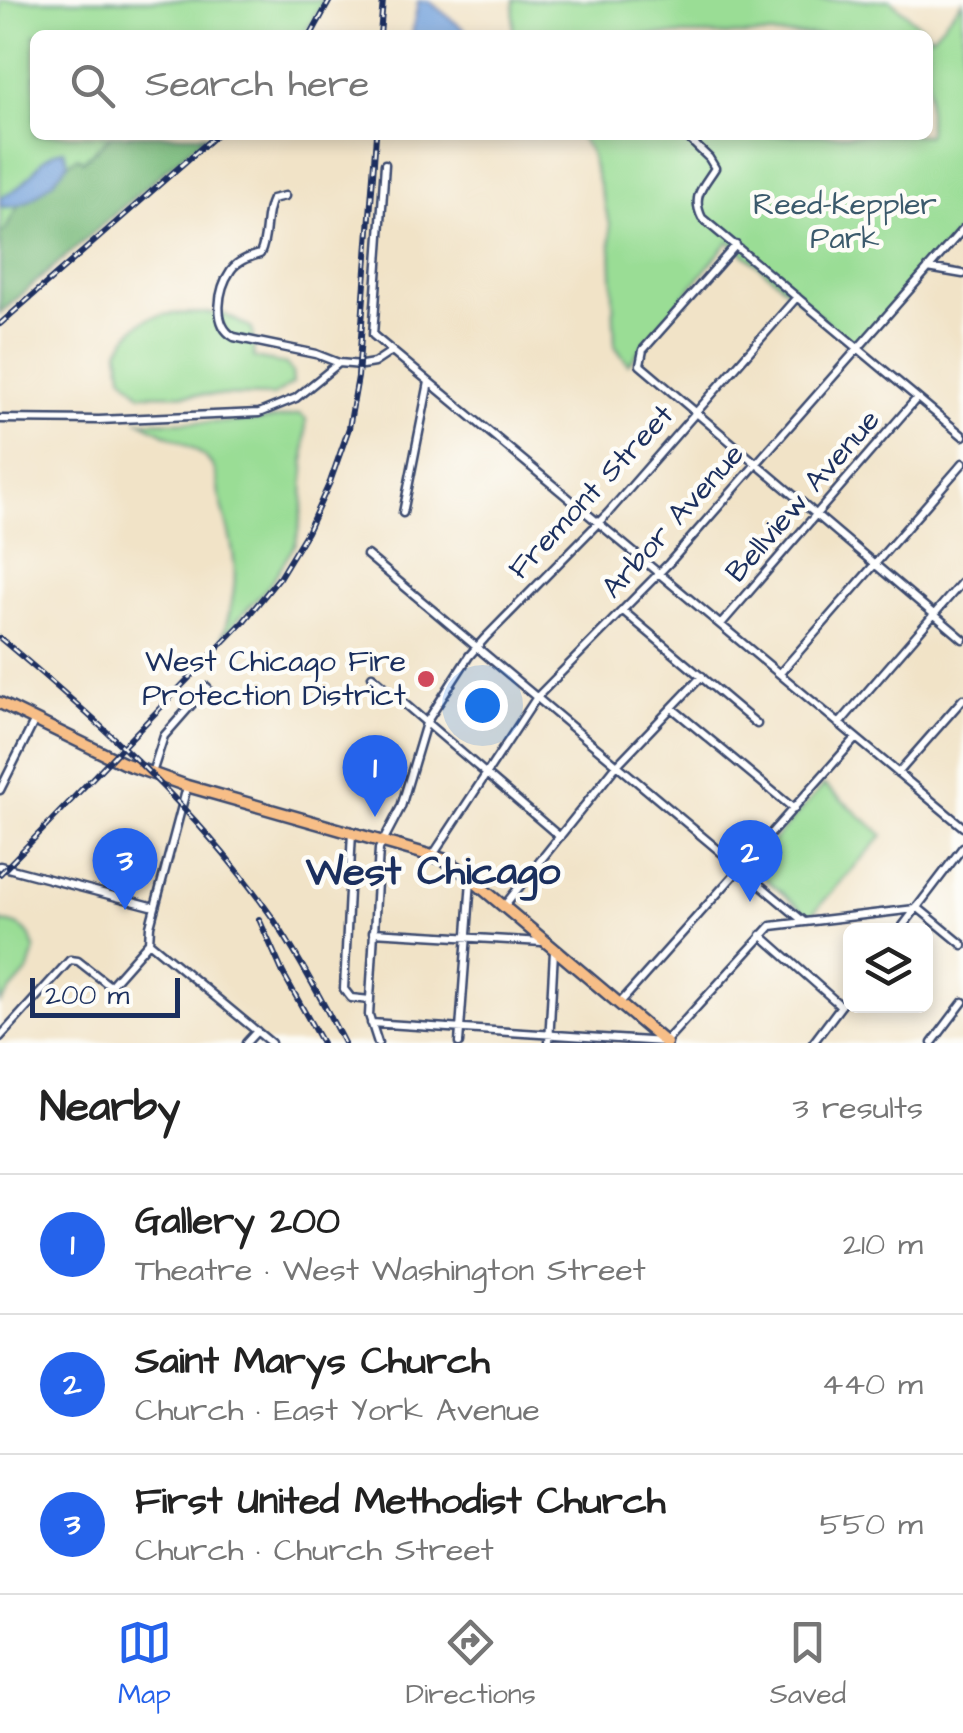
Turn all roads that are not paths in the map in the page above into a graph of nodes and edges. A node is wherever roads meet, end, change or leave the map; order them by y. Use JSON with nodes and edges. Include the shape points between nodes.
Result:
{"nodes":[{"id":1,"x":690,"y":140,"type":"edge"},
{"id":2,"x":385,"y":164,"type":"dead end"},
{"id":3,"x":284,"y":196,"type":"dead end"},
{"id":4,"x":963,"y":229,"type":"edge"},
{"id":5,"x":736,"y":245,"type":"junction"},
{"id":6,"x":928,"y":268,"type":"junction"},
{"id":7,"x":963,"y":274,"type":"edge"},
{"id":8,"x":797,"y":297,"type":"junction"},
{"id":9,"x":857,"y":348,"type":"junction"},
{"id":10,"x":392,"y":351,"type":"junction"},
{"id":11,"x":339,"y":363,"type":"junction"},
{"id":12,"x":430,"y":382,"type":"junction"},
{"id":13,"x":918,"y":398,"type":"junction"},
{"id":14,"x":695,"y":414,"type":"junction"},
{"id":15,"x":0,"y":419,"type":"edge"},
{"id":16,"x":963,"y":436,"type":"edge"},
{"id":17,"x":963,"y":463,"type":"edge"},
{"id":18,"x":755,"y":465,"type":"junction"},
{"id":19,"x":403,"y":513,"type":"dead end"},
{"id":20,"x":816,"y":516,"type":"junction"},
{"id":21,"x":600,"y":521,"type":"junction"},
{"id":22,"x":367,"y":555,"type":"dead end"},
{"id":23,"x":875,"y":565,"type":"junction"},
{"id":24,"x":660,"y":572,"type":"junction"},
{"id":25,"x":963,"y":581,"type":"edge"},
{"id":26,"x":622,"y":610,"type":"junction"},
{"id":27,"x":934,"y":614,"type":"junction"},
{"id":28,"x":722,"y":623,"type":"junction"},
{"id":29,"x":963,"y":638,"type":"edge"},
{"id":30,"x":477,"y":647,"type":"junction"},
{"id":31,"x":781,"y":672,"type":"junction"},
{"id":32,"x":372,"y":676,"type":"dead end"},
{"id":33,"x":702,"y":676,"type":"junction"},
{"id":34,"x":207,"y":687,"type":"dead end"},
{"id":35,"x":537,"y":697,"type":"junction"},
{"id":36,"x":963,"y":699,"type":"edge"},
{"id":37,"x":0,"y":703,"type":"edge"},
{"id":38,"x":672,"y":708,"type":"junction"},
{"id":39,"x":35,"y":720,"type":"junction"},
{"id":40,"x":426,"y":723,"type":"junction"},
{"id":41,"x":757,"y":724,"type":"dead end"},
{"id":42,"x":839,"y":724,"type":"junction"},
{"id":43,"x":856,"y":738,"type":"junction"},
{"id":44,"x":618,"y":765,"type":"junction"},
{"id":45,"x":152,"y":773,"type":"junction"},
{"id":46,"x":487,"y":774,"type":"junction"},
{"id":47,"x":898,"y":774,"type":"junction"},
{"id":48,"x":187,"y":786,"type":"junction"},
{"id":49,"x":0,"y":788,"type":"edge"},
{"id":50,"x":794,"y":809,"type":"junction"},
{"id":51,"x":963,"y":827,"type":"edge"},
{"id":52,"x":352,"y":832,"type":"junction"},
{"id":53,"x":560,"y":836,"type":"junction"},
{"id":54,"x":383,"y":840,"type":"junction"},
{"id":55,"x":963,"y":848,"type":"edge"},
{"id":56,"x":434,"y":856,"type":"junction"},
{"id":57,"x":0,"y":866,"type":"edge"},
{"id":58,"x":741,"y":868,"type":"junction"},
{"id":59,"x":471,"y":879,"type":"junction"},
{"id":60,"x":503,"y":906,"type":"junction"},
{"id":61,"x":155,"y":907,"type":"junction"},
{"id":62,"x":916,"y":908,"type":"junction"},
{"id":63,"x":803,"y":920,"type":"junction"},
{"id":64,"x":904,"y":923,"type":"edge"},
{"id":65,"x":373,"y":932,"type":"junction"},
{"id":66,"x":761,"y":935,"type":"junction"},
{"id":67,"x":464,"y":938,"type":"junction"},
{"id":68,"x":149,"y":942,"type":"junction"},
{"id":69,"x":963,"y":945,"type":"edge"},
{"id":70,"x":550,"y":946,"type":"junction"},
{"id":71,"x":370,"y":1000,"type":"junction"},
{"id":72,"x":963,"y":1002,"type":"edge"},
{"id":73,"x":843,"y":1003,"type":"edge"},
{"id":74,"x":620,"y":1004,"type":"junction"},
{"id":75,"x":841,"y":1006,"type":"junction"},
{"id":76,"x":371,"y":1023,"type":"junction"},
{"id":77,"x":460,"y":1028,"type":"junction"},
{"id":78,"x":256,"y":1031,"type":"junction"},
{"id":79,"x":550,"y":1033,"type":"junction"},
{"id":80,"x":0,"y":1037,"type":"edge"},
{"id":81,"x":246,"y":1043,"type":"edge"},
{"id":82,"x":271,"y":1043,"type":"edge"},
{"id":83,"x":378,"y":1043,"type":"edge"},
{"id":84,"x":459,"y":1043,"type":"edge"},
{"id":85,"x":549,"y":1043,"type":"edge"},
{"id":86,"x":665,"y":1043,"type":"edge"},
{"id":87,"x":813,"y":1043,"type":"edge"},
{"id":88,"x":932,"y":1043,"type":"edge"}],
"edges":[{"from":1,"to":5,"type":"street","via":[[715,168],[698,190],[696,206]]},
{"from":2,"to":10,"type":"street","via":[[373,335]]},
{"from":3,"to":11,"type":"street","via":[[272,199],[266,212],[268,238],[260,254],[233,267],[219,320],[234,336]]},
{"from":4,"to":6,"type":"street","name":"Arbor Avenue"},
{"from":5,"to":8,"type":"street"},
{"from":5,"to":14,"type":"street","via":[[639,360]]},
{"from":6,"to":7,"type":"street"},
{"from":6,"to":9,"type":"street","name":"Arbor Avenue"},
{"from":8,"to":9,"type":"street"},
{"from":8,"to":14,"type":"street","name":"Fremont Street"},
{"from":9,"to":13,"type":"street"},
{"from":9,"to":18,"type":"street","name":"Arbor Avenue"},
{"from":10,"to":11,"type":"street","via":[[369,366]]},
{"from":10,"to":12,"type":"street"},
{"from":11,"to":15,"type":"street","via":[[296,398],[259,413]]},
{"from":12,"to":19,"type":"street"},
{"from":12,"to":21,"type":"street"},
{"from":13,"to":16,"type":"street"},
{"from":13,"to":20,"type":"street","name":"Bellview Avenue"},
{"from":14,"to":18,"type":"street"},
{"from":14,"to":21,"type":"street","name":"Fremont Street"},
{"from":17,"to":23,"type":"street"},
{"from":18,"to":20,"type":"street"},
{"from":18,"to":24,"type":"street","name":"Arbor Avenue"},
{"from":20,"to":23,"type":"street"},
{"from":20,"to":28,"type":"street","name":"Bellview Avenue"},
{"from":21,"to":24,"type":"street"},
{"from":21,"to":30,"type":"street","name":"Fremont Street"},
{"from":22,"to":30,"type":"street"},
{"from":23,"to":27,"type":"street"},
{"from":23,"to":31,"type":"street"},
{"from":24,"to":26,"type":"street","name":"Arbor Avenue"},
{"from":24,"to":28,"type":"street"},
{"from":25,"to":27,"type":"street"},
{"from":26,"to":33,"type":"street"},
{"from":26,"to":35,"type":"street","name":"Arbor Avenue"},
{"from":27,"to":29,"type":"street"},
{"from":27,"to":42,"type":"street"},
{"from":28,"to":31,"type":"street"},
{"from":30,"to":35,"type":"street"},
{"from":30,"to":40,"type":"street","name":"Fremont Street"},
{"from":31,"to":42,"type":"street"},
{"from":32,"to":40,"type":"street"},
{"from":33,"to":38,"type":"street"},
{"from":33,"to":41,"type":"street"},
{"from":34,"to":45,"type":"street","via":[[164,736]]},
{"from":35,"to":44,"type":"street"},
{"from":35,"to":46,"type":"street","name":"Arbor Avenue"},
{"from":36,"to":47,"type":"street"},
{"from":37,"to":39,"type":"main road"},
{"from":38,"to":44,"type":"street"},
{"from":38,"to":50,"type":"street"},
{"from":39,"to":45,"type":"main road"},
{"from":39,"to":49,"type":"street"},
{"from":40,"to":46,"type":"street"},
{"from":40,"to":54,"type":"street","name":"Fremont Street","via":[[401,808]]},
{"from":42,"to":43,"type":"street"},
{"from":43,"to":47,"type":"street"},
{"from":43,"to":50,"type":"street"},
{"from":44,"to":53,"type":"street"},
{"from":44,"to":58,"type":"street"},
{"from":45,"to":48,"type":"main road"},
{"from":46,"to":53,"type":"street"},
{"from":46,"to":56,"type":"street","name":"Arbor Avenue"},
{"from":47,"to":51,"type":"street"},
{"from":48,"to":52,"type":"main road"},
{"from":48,"to":61,"type":"street"},
{"from":50,"to":58,"type":"street"},
{"from":52,"to":54,"type":"main road"},
{"from":52,"to":71,"type":"street","via":[[344,989],[352,998]]},
{"from":53,"to":60,"type":"street"},
{"from":54,"to":56,"type":"main road"},
{"from":54,"to":65,"type":"street","name":"Fremont Street"},
{"from":55,"to":62,"type":"street"},
{"from":56,"to":59,"type":"main road"},
{"from":57,"to":61,"type":"street"},
{"from":58,"to":63,"type":"street"},
{"from":58,"to":74,"type":"street"},
{"from":59,"to":60,"type":"main road"},
{"from":59,"to":67,"type":"street"},
{"from":60,"to":70,"type":"main road"},
{"from":61,"to":68,"type":"street"},
{"from":62,"to":63,"type":"street"},
{"from":62,"to":64,"type":"street"},
{"from":62,"to":69,"type":"street"},
{"from":63,"to":66,"type":"street","via":[[771,926]]},
{"from":65,"to":67,"type":"street"},
{"from":65,"to":71,"type":"street","name":"Fremont Street"},
{"from":66,"to":75,"type":"street"},
{"from":66,"to":86,"type":"street"},
{"from":67,"to":70,"type":"street"},
{"from":67,"to":77,"type":"street"},
{"from":68,"to":78,"type":"street"},
{"from":68,"to":80,"type":"street","via":[[110,986],[70,960]]},
{"from":70,"to":74,"type":"main road"},
{"from":70,"to":79,"type":"street"},
{"from":71,"to":76,"type":"street","name":"Fremont Street"},
{"from":72,"to":88,"type":"street"},
{"from":73,"to":75,"type":"street"},
{"from":74,"to":86,"type":"main road"},
{"from":75,"to":87,"type":"street"},
{"from":76,"to":77,"type":"street"},
{"from":76,"to":83,"type":"street","name":"Fremont Street"},
{"from":77,"to":79,"type":"street"},
{"from":77,"to":84,"type":"street"},
{"from":78,"to":81,"type":"street"},
{"from":78,"to":82,"type":"street"},
{"from":79,"to":85,"type":"street"},
{"from":79,"to":86,"type":"street"}]}
